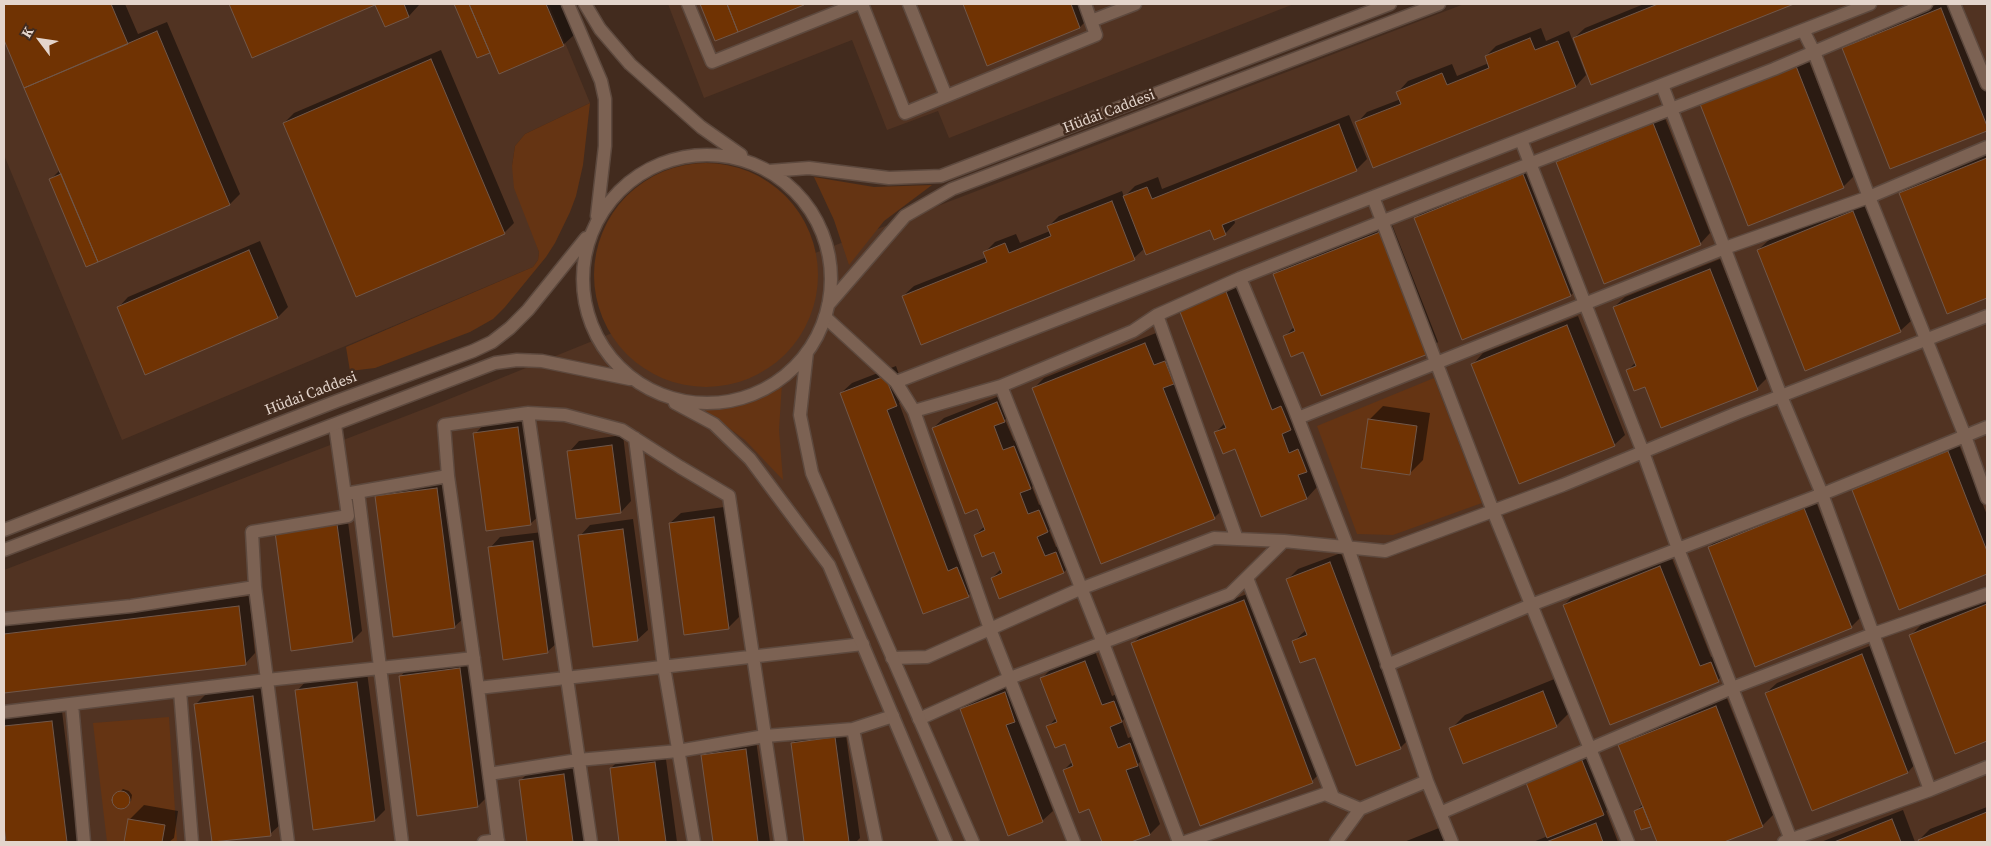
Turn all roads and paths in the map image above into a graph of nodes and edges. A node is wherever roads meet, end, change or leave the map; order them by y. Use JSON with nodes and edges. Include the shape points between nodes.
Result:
{"nodes":[{"id":1,"x":568,"y":4,"type":"edge"},
{"id":2,"x":585,"y":4,"type":"edge"},
{"id":3,"x":688,"y":4,"type":"edge"},
{"id":4,"x":858,"y":4,"type":"edge"},
{"id":5,"x":862,"y":4,"type":"edge"},
{"id":6,"x":909,"y":4,"type":"edge"},
{"id":7,"x":1084,"y":4,"type":"edge"},
{"id":8,"x":1135,"y":4,"type":"edge"},
{"id":9,"x":1390,"y":4,"type":"edge"},
{"id":10,"x":1439,"y":4,"type":"edge"},
{"id":11,"x":1870,"y":4,"type":"edge"},
{"id":12,"x":1926,"y":4,"type":"edge"},
{"id":13,"x":1954,"y":4,"type":"edge"},
{"id":14,"x":1091,"y":20,"type":"junction"},
{"id":15,"x":1804,"y":30,"type":"junction"},
{"id":16,"x":1814,"y":52,"type":"junction"},
{"id":17,"x":1987,"y":84,"type":"edge"},
{"id":18,"x":1662,"y":85,"type":"junction"},
{"id":19,"x":946,"y":96,"type":"junction"},
{"id":20,"x":1672,"y":109,"type":"junction"},
{"id":21,"x":1520,"y":140,"type":"junction"},
{"id":22,"x":1987,"y":147,"type":"edge"},
{"id":23,"x":751,"y":162,"type":"junction"},
{"id":24,"x":1530,"y":164,"type":"junction"},
{"id":25,"x":769,"y":171,"type":"junction"},
{"id":26,"x":1372,"y":197,"type":"junction"},
{"id":27,"x":1869,"y":197,"type":"junction"},
{"id":28,"x":1381,"y":222,"type":"junction"},
{"id":29,"x":593,"y":227,"type":"junction"},
{"id":30,"x":1725,"y":248,"type":"junction"},
{"id":31,"x":1240,"y":278,"type":"junction"},
{"id":32,"x":1585,"y":304,"type":"junction"},
{"id":33,"x":826,"y":311,"type":"junction"},
{"id":34,"x":1157,"y":315,"type":"junction"},
{"id":35,"x":1987,"y":316,"type":"edge"},
{"id":36,"x":1927,"y":339,"type":"junction"},
{"id":37,"x":807,"y":352,"type":"junction"},
{"id":38,"x":1436,"y":363,"type":"junction"},
{"id":39,"x":633,"y":380,"type":"junction"},
{"id":40,"x":896,"y":382,"type":"junction"},
{"id":41,"x":1001,"y":386,"type":"junction"},
{"id":42,"x":655,"y":393,"type":"junction"},
{"id":43,"x":1781,"y":396,"type":"junction"},
{"id":44,"x":914,"y":411,"type":"junction"},
{"id":45,"x":528,"y":413,"type":"junction"},
{"id":46,"x":1298,"y":418,"type":"junction"},
{"id":47,"x":335,"y":425,"type":"junction"},
{"id":48,"x":1987,"y":427,"type":"edge"},
{"id":49,"x":1965,"y":436,"type":"junction"},
{"id":50,"x":635,"y":438,"type":"junction"},
{"id":51,"x":1643,"y":452,"type":"junction"},
{"id":52,"x":448,"y":476,"type":"junction"},
{"id":53,"x":358,"y":492,"type":"junction"},
{"id":54,"x":345,"y":494,"type":"junction"},
{"id":55,"x":1822,"y":494,"type":"junction"},
{"id":56,"x":1987,"y":498,"type":"edge"},
{"id":57,"x":1493,"y":511,"type":"junction"},
{"id":58,"x":4,"y":530,"type":"edge"},
{"id":59,"x":1237,"y":539,"type":"junction"},
{"id":60,"x":1284,"y":542,"type":"junction"},
{"id":61,"x":1348,"y":548,"type":"junction"},
{"id":62,"x":1678,"y":549,"type":"junction"},
{"id":63,"x":4,"y":550,"type":"edge"},
{"id":64,"x":1247,"y":578,"type":"junction"},
{"id":65,"x":256,"y":587,"type":"junction"},
{"id":66,"x":1080,"y":589,"type":"junction"},
{"id":67,"x":1987,"y":594,"type":"edge"},
{"id":68,"x":1531,"y":605,"type":"junction"},
{"id":69,"x":4,"y":619,"type":"edge"},
{"id":70,"x":990,"y":629,"type":"junction"},
{"id":71,"x":1873,"y":634,"type":"junction"},
{"id":72,"x":1103,"y":643,"type":"junction"},
{"id":73,"x":862,"y":644,"type":"junction"},
{"id":74,"x":754,"y":656,"type":"junction"},
{"id":75,"x":474,"y":658,"type":"junction"},
{"id":76,"x":892,"y":658,"type":"junction"},
{"id":77,"x":1387,"y":665,"type":"junction"},
{"id":78,"x":664,"y":667,"type":"junction"},
{"id":79,"x":380,"y":669,"type":"junction"},
{"id":80,"x":566,"y":678,"type":"junction"},
{"id":81,"x":1010,"y":678,"type":"junction"},
{"id":82,"x":268,"y":680,"type":"junction"},
{"id":83,"x":478,"y":688,"type":"junction"},
{"id":84,"x":1732,"y":688,"type":"junction"},
{"id":85,"x":180,"y":691,"type":"junction"},
{"id":86,"x":72,"y":704,"type":"junction"},
{"id":87,"x":4,"y":712,"type":"edge"},
{"id":88,"x":893,"y":716,"type":"junction"},
{"id":89,"x":919,"y":719,"type":"junction"},
{"id":90,"x":853,"y":729,"type":"junction"},
{"id":91,"x":765,"y":736,"type":"junction"},
{"id":92,"x":1589,"y":749,"type":"junction"},
{"id":93,"x":678,"y":751,"type":"junction"},
{"id":94,"x":578,"y":760,"type":"junction"},
{"id":95,"x":1987,"y":767,"type":"edge"},
{"id":96,"x":489,"y":774,"type":"junction"},
{"id":97,"x":1427,"y":780,"type":"junction"},
{"id":98,"x":1930,"y":790,"type":"junction"},
{"id":99,"x":1333,"y":797,"type":"junction"},
{"id":100,"x":1360,"y":809,"type":"junction"},
{"id":101,"x":1440,"y":813,"type":"junction"},
{"id":102,"x":498,"y":841,"type":"edge"},
{"id":103,"x":1788,"y":841,"type":"edge"},
{"id":104,"x":84,"y":842,"type":"edge"},
{"id":105,"x":192,"y":842,"type":"edge"},
{"id":106,"x":288,"y":842,"type":"edge"},
{"id":107,"x":402,"y":842,"type":"edge"},
{"id":108,"x":484,"y":842,"type":"edge"},
{"id":109,"x":591,"y":842,"type":"edge"},
{"id":110,"x":694,"y":842,"type":"edge"},
{"id":111,"x":781,"y":842,"type":"edge"},
{"id":112,"x":876,"y":842,"type":"edge"},
{"id":113,"x":946,"y":842,"type":"edge"},
{"id":114,"x":973,"y":842,"type":"edge"},
{"id":115,"x":1074,"y":842,"type":"edge"},
{"id":116,"x":1178,"y":842,"type":"edge"},
{"id":117,"x":1186,"y":842,"type":"edge"},
{"id":118,"x":1336,"y":842,"type":"edge"},
{"id":119,"x":1452,"y":842,"type":"edge"},
{"id":120,"x":1628,"y":842,"type":"edge"}],
"edges":[{"from":1,"to":29,"type":"street","via":[[606,99],[604,156]]},
{"from":2,"to":23,"type":"street","via":[[600,29],[630,64],[701,127]]},
{"from":3,"to":4,"type":"street","via":[[712,62]]},
{"from":5,"to":19,"type":"street","via":[[905,113]]},
{"from":6,"to":19,"type":"street"},
{"from":7,"to":14,"type":"street"},
{"from":8,"to":14,"type":"street"},
{"from":9,"to":25,"type":"street","name":"Hüdai Caddesi","via":[[941,176],[890,178],[809,168]]},
{"from":10,"to":33,"type":"street","name":"Hüdai Caddesi","via":[[952,189],[906,216]]},
{"from":11,"to":15,"type":"street"},
{"from":12,"to":16,"type":"street"},
{"from":13,"to":17,"type":"street"},
{"from":14,"to":19,"type":"street","via":[[1096,35]]},
{"from":15,"to":16,"type":"street"},
{"from":15,"to":18,"type":"street"},
{"from":16,"to":20,"type":"street"},
{"from":16,"to":27,"type":"street"},
{"from":18,"to":20,"type":"street"},
{"from":18,"to":21,"type":"street"},
{"from":20,"to":24,"type":"street"},
{"from":20,"to":30,"type":"street"},
{"from":21,"to":24,"type":"street"},
{"from":21,"to":26,"type":"street"},
{"from":22,"to":27,"type":"street"},
{"from":23,"to":25,"type":"street"},
{"from":23,"to":29,"type":"street","name":"Hüdai Caddesi","via":[[712,154],[691,155],[653,166],[620,190]]},
{"from":24,"to":28,"type":"street"},
{"from":24,"to":32,"type":"street"},
{"from":25,"to":33,"type":"street","via":[[798,194],[819,225],[826,242],[831,280]]},
{"from":26,"to":28,"type":"street"},
{"from":26,"to":40,"type":"street"},
{"from":27,"to":30,"type":"street"},
{"from":27,"to":36,"type":"street"},
{"from":28,"to":31,"type":"street"},
{"from":28,"to":38,"type":"street"},
{"from":29,"to":39,"type":"street","via":[[583,264],[583,297],[587,313],[592,329],[609,357]]},
{"from":29,"to":58,"type":"street","name":"Hüdai Caddesi","via":[[528,310],[492,342]]},
{"from":30,"to":32,"type":"street"},
{"from":30,"to":43,"type":"street"},
{"from":31,"to":34,"type":"street"},
{"from":31,"to":46,"type":"street"},
{"from":32,"to":38,"type":"street"},
{"from":32,"to":51,"type":"street"},
{"from":33,"to":37,"type":"street"},
{"from":33,"to":40,"type":"street"},
{"from":34,"to":41,"type":"street","via":[[1133,331]]},
{"from":34,"to":59,"type":"street"},
{"from":35,"to":36,"type":"street"},
{"from":36,"to":43,"type":"street"},
{"from":36,"to":49,"type":"street"},
{"from":37,"to":42,"type":"street","via":[[777,382],[738,399],[696,403]]},
{"from":37,"to":76,"type":"street","via":[[800,415],[812,473]]},
{"from":38,"to":46,"type":"street"},
{"from":38,"to":57,"type":"street"},
{"from":39,"to":42,"type":"street"},
{"from":39,"to":47,"type":"street","via":[[542,361],[517,360],[474,370]]},
{"from":40,"to":44,"type":"street"},
{"from":41,"to":44,"type":"street"},
{"from":41,"to":66,"type":"street"},
{"from":42,"to":73,"type":"street","via":[[714,424],[750,459],[829,566]]},
{"from":43,"to":51,"type":"street"},
{"from":43,"to":55,"type":"street"},
{"from":44,"to":70,"type":"street"},
{"from":45,"to":50,"type":"street","via":[[565,415],[622,430]]},
{"from":45,"to":52,"type":"street","via":[[444,425]]},
{"from":45,"to":80,"type":"street"},
{"from":46,"to":61,"type":"street"},
{"from":47,"to":54,"type":"street"},
{"from":47,"to":63,"type":"street"},
{"from":48,"to":49,"type":"street"},
{"from":49,"to":55,"type":"street"},
{"from":49,"to":56,"type":"street"},
{"from":50,"to":74,"type":"street","via":[[729,496]]},
{"from":50,"to":78,"type":"street"},
{"from":51,"to":57,"type":"street"},
{"from":51,"to":62,"type":"street"},
{"from":52,"to":53,"type":"street"},
{"from":52,"to":75,"type":"street"},
{"from":53,"to":54,"type":"street"},
{"from":53,"to":79,"type":"street"},
{"from":54,"to":65,"type":"street","via":[[348,516],[252,532]]},
{"from":55,"to":62,"type":"street"},
{"from":55,"to":71,"type":"street"},
{"from":57,"to":61,"type":"street","via":[[1384,552]]},
{"from":57,"to":68,"type":"street"},
{"from":59,"to":60,"type":"street"},
{"from":59,"to":66,"type":"street","via":[[1214,538]]},
{"from":60,"to":61,"type":"street"},
{"from":60,"to":64,"type":"street"},
{"from":61,"to":77,"type":"street"},
{"from":62,"to":68,"type":"street"},
{"from":62,"to":84,"type":"street"},
{"from":64,"to":72,"type":"street","via":[[1230,594]]},
{"from":64,"to":99,"type":"street"},
{"from":65,"to":69,"type":"street","via":[[131,606]]},
{"from":65,"to":82,"type":"street"},
{"from":66,"to":70,"type":"street"},
{"from":66,"to":72,"type":"street"},
{"from":67,"to":71,"type":"street"},
{"from":68,"to":77,"type":"street"},
{"from":68,"to":92,"type":"street"},
{"from":70,"to":76,"type":"street","via":[[927,657]]},
{"from":70,"to":81,"type":"street"},
{"from":71,"to":84,"type":"street"},
{"from":71,"to":98,"type":"street"},
{"from":72,"to":81,"type":"street"},
{"from":72,"to":116,"type":"street"},
{"from":73,"to":74,"type":"street"},
{"from":73,"to":88,"type":"street"},
{"from":74,"to":78,"type":"street"},
{"from":74,"to":91,"type":"street"},
{"from":75,"to":79,"type":"street"},
{"from":75,"to":83,"type":"street"},
{"from":76,"to":89,"type":"street"},
{"from":77,"to":97,"type":"street"},
{"from":78,"to":80,"type":"street"},
{"from":78,"to":93,"type":"street"},
{"from":79,"to":82,"type":"street"},
{"from":79,"to":107,"type":"street"},
{"from":80,"to":83,"type":"street"},
{"from":80,"to":94,"type":"street"},
{"from":81,"to":89,"type":"street"},
{"from":81,"to":115,"type":"street"},
{"from":82,"to":85,"type":"street"},
{"from":82,"to":106,"type":"street"},
{"from":83,"to":96,"type":"street"},
{"from":84,"to":92,"type":"street"},
{"from":84,"to":103,"type":"street"},
{"from":85,"to":86,"type":"street"},
{"from":85,"to":105,"type":"street"},
{"from":86,"to":87,"type":"street"},
{"from":86,"to":104,"type":"street"},
{"from":88,"to":90,"type":"street"},
{"from":88,"to":113,"type":"street"},
{"from":89,"to":114,"type":"street"},
{"from":90,"to":91,"type":"street"},
{"from":90,"to":112,"type":"street"},
{"from":91,"to":93,"type":"street"},
{"from":91,"to":111,"type":"street"},
{"from":92,"to":101,"type":"street"},
{"from":92,"to":120,"type":"street"},
{"from":93,"to":94,"type":"street"},
{"from":93,"to":110,"type":"street"},
{"from":94,"to":96,"type":"street"},
{"from":94,"to":109,"type":"street"},
{"from":95,"to":98,"type":"street"},
{"from":96,"to":102,"type":"street"},
{"from":97,"to":100,"type":"street"},
{"from":97,"to":101,"type":"street"},
{"from":98,"to":103,"type":"street"},
{"from":99,"to":100,"type":"street"},
{"from":99,"to":117,"type":"street","via":[[1325,794]]},
{"from":100,"to":118,"type":"street"},
{"from":101,"to":119,"type":"street"},
{"from":102,"to":108,"type":"street"}]}
